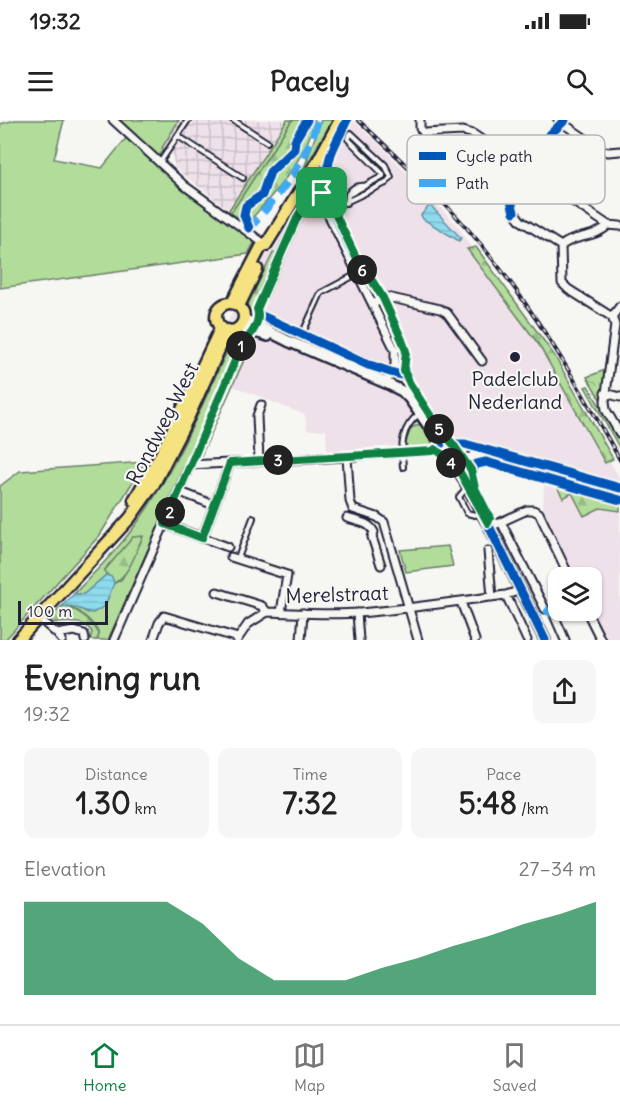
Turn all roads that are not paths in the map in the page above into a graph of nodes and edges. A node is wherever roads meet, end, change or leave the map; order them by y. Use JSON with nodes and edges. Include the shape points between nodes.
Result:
{"nodes":[{"id":1,"x":113,"y":120,"type":"edge"},
{"id":2,"x":188,"y":120,"type":"edge"},
{"id":3,"x":233,"y":120,"type":"edge"},
{"id":4,"x":340,"y":120,"type":"edge"},
{"id":5,"x":420,"y":120,"type":"edge"},
{"id":6,"x":558,"y":120,"type":"edge"},
{"id":7,"x":474,"y":135,"type":"edge"},
{"id":8,"x":580,"y":135,"type":"edge"},
{"id":9,"x":178,"y":136,"type":"junction"},
{"id":10,"x":267,"y":142,"type":"dead end"},
{"id":11,"x":605,"y":151,"type":"edge"},
{"id":12,"x":620,"y":151,"type":"edge"},
{"id":13,"x":159,"y":164,"type":"junction"},
{"id":14,"x":315,"y":166,"type":"junction"},
{"id":15,"x":243,"y":178,"type":"dead end"},
{"id":16,"x":322,"y":193,"type":"junction"},
{"id":17,"x":347,"y":203,"type":"junction"},
{"id":18,"x":577,"y":204,"type":"edge"},
{"id":19,"x":327,"y":212,"type":"junction"},
{"id":20,"x":514,"y":212,"type":"dead end"},
{"id":21,"x":608,"y":225,"type":"junction"},
{"id":22,"x":620,"y":226,"type":"edge"},
{"id":23,"x":266,"y":245,"type":"junction"},
{"id":24,"x":561,"y":246,"type":"junction"},
{"id":25,"x":357,"y":273,"type":"junction"},
{"id":26,"x":260,"y":302,"type":"dead end"},
{"id":27,"x":373,"y":304,"type":"junction"},
{"id":28,"x":236,"y":305,"type":"junction"},
{"id":29,"x":620,"y":306,"type":"edge"},
{"id":30,"x":612,"y":317,"type":"junction"},
{"id":31,"x":233,"y":326,"type":"junction"},
{"id":32,"x":305,"y":328,"type":"dead end"},
{"id":33,"x":617,"y":336,"type":"edge"},
{"id":34,"x":405,"y":347,"type":"dead end"},
{"id":35,"x":395,"y":350,"type":"junction"},
{"id":36,"x":482,"y":361,"type":"dead end"},
{"id":37,"x":386,"y":383,"type":"junction"},
{"id":38,"x":605,"y":393,"type":"junction"},
{"id":39,"x":620,"y":397,"type":"edge"},
{"id":40,"x":261,"y":405,"type":"dead end"},
{"id":41,"x":420,"y":413,"type":"junction"},
{"id":42,"x":620,"y":434,"type":"edge"},
{"id":43,"x":361,"y":456,"type":"dead end"},
{"id":44,"x":347,"y":457,"type":"junction"},
{"id":45,"x":259,"y":461,"type":"junction"},
{"id":46,"x":230,"y":463,"type":"junction"},
{"id":47,"x":456,"y":465,"type":"junction"},
{"id":48,"x":403,"y":467,"type":"dead end"},
{"id":49,"x":469,"y":486,"type":"junction"},
{"id":50,"x":183,"y":493,"type":"dead end"},
{"id":51,"x":620,"y":494,"type":"edge"},
{"id":52,"x":214,"y":505,"type":"junction"},
{"id":53,"x":482,"y":512,"type":"junction"},
{"id":54,"x":372,"y":515,"type":"junction"},
{"id":55,"x":253,"y":518,"type":"dead end"},
{"id":56,"x":347,"y":518,"type":"dead end"},
{"id":57,"x":501,"y":522,"type":"junction"},
{"id":58,"x":165,"y":524,"type":"junction"},
{"id":59,"x":490,"y":527,"type":"junction"},
{"id":60,"x":372,"y":529,"type":"junction"},
{"id":61,"x":387,"y":530,"type":"junction"},
{"id":62,"x":202,"y":538,"type":"junction"},
{"id":63,"x":228,"y":548,"type":"dead end"},
{"id":64,"x":488,"y":551,"type":"dead end"},
{"id":65,"x":235,"y":558,"type":"joint"},
{"id":66,"x":381,"y":565,"type":"dead end"},
{"id":67,"x":565,"y":567,"type":"edge"},
{"id":68,"x":521,"y":590,"type":"junction"},
{"id":69,"x":217,"y":592,"type":"dead end"},
{"id":70,"x":506,"y":595,"type":"junction"},
{"id":71,"x":492,"y":597,"type":"junction"},
{"id":72,"x":461,"y":602,"type":"junction"},
{"id":73,"x":409,"y":608,"type":"junction"},
{"id":74,"x":545,"y":609,"type":"dead end"},
{"id":75,"x":267,"y":612,"type":"junction"},
{"id":76,"x":281,"y":612,"type":"junction"},
{"id":77,"x":303,"y":613,"type":"junction"},
{"id":78,"x":357,"y":613,"type":"junction"},
{"id":79,"x":39,"y":618,"type":"junction"},
{"id":80,"x":557,"y":621,"type":"edge"},
{"id":81,"x":592,"y":621,"type":"edge"},
{"id":82,"x":59,"y":637,"type":"edge"},
{"id":83,"x":237,"y":639,"type":"edge"},
{"id":84,"x":18,"y":640,"type":"edge"},
{"id":85,"x":85,"y":640,"type":"edge"},
{"id":86,"x":114,"y":640,"type":"edge"},
{"id":87,"x":153,"y":640,"type":"edge"},
{"id":88,"x":301,"y":640,"type":"edge"},
{"id":89,"x":358,"y":640,"type":"edge"},
{"id":90,"x":417,"y":640,"type":"edge"},
{"id":91,"x":476,"y":640,"type":"edge"},
{"id":92,"x":527,"y":640,"type":"edge"},
{"id":93,"x":545,"y":640,"type":"edge"},
{"id":94,"x":565,"y":640,"type":"edge"},
{"id":95,"x":601,"y":640,"type":"edge"}],
"edges":[{"from":1,"to":13,"type":"street"},
{"from":2,"to":9,"type":"lane"},
{"from":3,"to":10,"type":"lane"},
{"from":4,"to":14,"type":"main road"},
{"from":5,"to":7,"type":"street","via":[[424,133],[463,131]]},
{"from":6,"to":8,"type":"street"},
{"from":9,"to":13,"type":"lane"},
{"from":9,"to":15,"type":"lane"},
{"from":11,"to":12,"type":"street"},
{"from":13,"to":23,"type":"street"},
{"from":14,"to":16,"type":"lane"},
{"from":14,"to":23,"type":"main road"},
{"from":16,"to":19,"type":"street"},
{"from":16,"to":26,"type":"street","via":[[309,199],[298,216]]},
{"from":17,"to":17,"type":"lane","via":[[391,177],[385,165],[351,133],[348,139],[383,174],[348,195]]},
{"from":17,"to":19,"type":"lane"},
{"from":18,"to":21,"type":"street"},
{"from":19,"to":25,"type":"street"},
{"from":20,"to":24,"type":"street"},
{"from":21,"to":22,"type":"street"},
{"from":21,"to":24,"type":"street","via":[[601,233],[568,240]]},
{"from":23,"to":28,"type":"main road","via":[[261,247]]},
{"from":24,"to":30,"type":"street","via":[[562,283]]},
{"from":25,"to":27,"type":"street"},
{"from":25,"to":32,"type":"lane","via":[[321,293]]},
{"from":27,"to":35,"type":"street"},
{"from":27,"to":36,"type":"street","via":[[387,297],[440,309]]},
{"from":28,"to":31,"type":"main road"},
{"from":28,"to":31,"type":"main road","name":"Rondweg West","via":[[224,304],[216,319]]},
{"from":29,"to":30,"type":"street"},
{"from":30,"to":33,"type":"street"},
{"from":31,"to":37,"type":"street","via":[[288,341]]},
{"from":31,"to":79,"type":"main road","name":"Rondweg West","via":[[169,458],[130,518]]},
{"from":33,"to":38,"type":"street"},
{"from":34,"to":35,"type":"lane"},
{"from":35,"to":37,"type":"street"},
{"from":37,"to":41,"type":"street","via":[[402,391]]},
{"from":38,"to":39,"type":"street"},
{"from":38,"to":42,"type":"street","via":[[606,410]]},
{"from":40,"to":45,"type":"street","via":[[257,416]]},
{"from":41,"to":47,"type":"street"},
{"from":41,"to":48,"type":"lane","via":[[404,432]]},
{"from":43,"to":44,"type":"street"},
{"from":44,"to":45,"type":"street"},
{"from":44,"to":54,"type":"street","via":[[353,508]]},
{"from":45,"to":46,"type":"street"},
{"from":46,"to":52,"type":"street"},
{"from":46,"to":58,"type":"street","via":[[190,465]]},
{"from":47,"to":49,"type":"street"},
{"from":47,"to":51,"type":"street","via":[[482,454]]},
{"from":49,"to":53,"type":"street"},
{"from":49,"to":53,"type":"lane","via":[[459,497],[467,513]]},
{"from":50,"to":52,"type":"street"},
{"from":52,"to":62,"type":"street"},
{"from":53,"to":59,"type":"street"},
{"from":54,"to":60,"type":"street"},
{"from":54,"to":61,"type":"street","via":[[381,519]]},
{"from":55,"to":65,"type":"lane"},
{"from":56,"to":60,"type":"street"},
{"from":57,"to":59,"type":"street"},
{"from":57,"to":67,"type":"street","via":[[527,510],[539,513]]},
{"from":57,"to":74,"type":"street"},
{"from":58,"to":62,"type":"street"},
{"from":58,"to":86,"type":"street"},
{"from":59,"to":68,"type":"street"},
{"from":60,"to":61,"type":"street"},
{"from":60,"to":66,"type":"street"},
{"from":61,"to":73,"type":"street"},
{"from":62,"to":63,"type":"street"},
{"from":64,"to":71,"type":"street"},
{"from":65,"to":76,"type":"street","via":[[287,575]]},
{"from":68,"to":70,"type":"street","name":"Merelstraat"},
{"from":68,"to":93,"type":"street"},
{"from":69,"to":75,"type":"street","name":"Merelstraat","via":[[262,606]]},
{"from":70,"to":71,"type":"street","name":"Merelstraat"},
{"from":70,"to":92,"type":"street"},
{"from":71,"to":72,"type":"street","name":"Merelstraat"},
{"from":72,"to":73,"type":"street","name":"Merelstraat"},
{"from":72,"to":91,"type":"street"},
{"from":73,"to":78,"type":"street","name":"Merelstraat"},
{"from":73,"to":90,"type":"street"},
{"from":75,"to":76,"type":"street","name":"Merelstraat"},
{"from":75,"to":83,"type":"street","via":[[248,624]]},
{"from":76,"to":77,"type":"street","name":"Merelstraat"},
{"from":77,"to":78,"type":"street","name":"Merelstraat"},
{"from":77,"to":88,"type":"street"},
{"from":78,"to":89,"type":"street"},
{"from":79,"to":82,"type":"street"},
{"from":79,"to":84,"type":"main road","name":"Rondweg West"},
{"from":80,"to":94,"type":"street"},
{"from":81,"to":95,"type":"street"},
{"from":82,"to":85,"type":"street","via":[[80,631]]},
{"from":83,"to":87,"type":"street","via":[[164,615]]}]}
